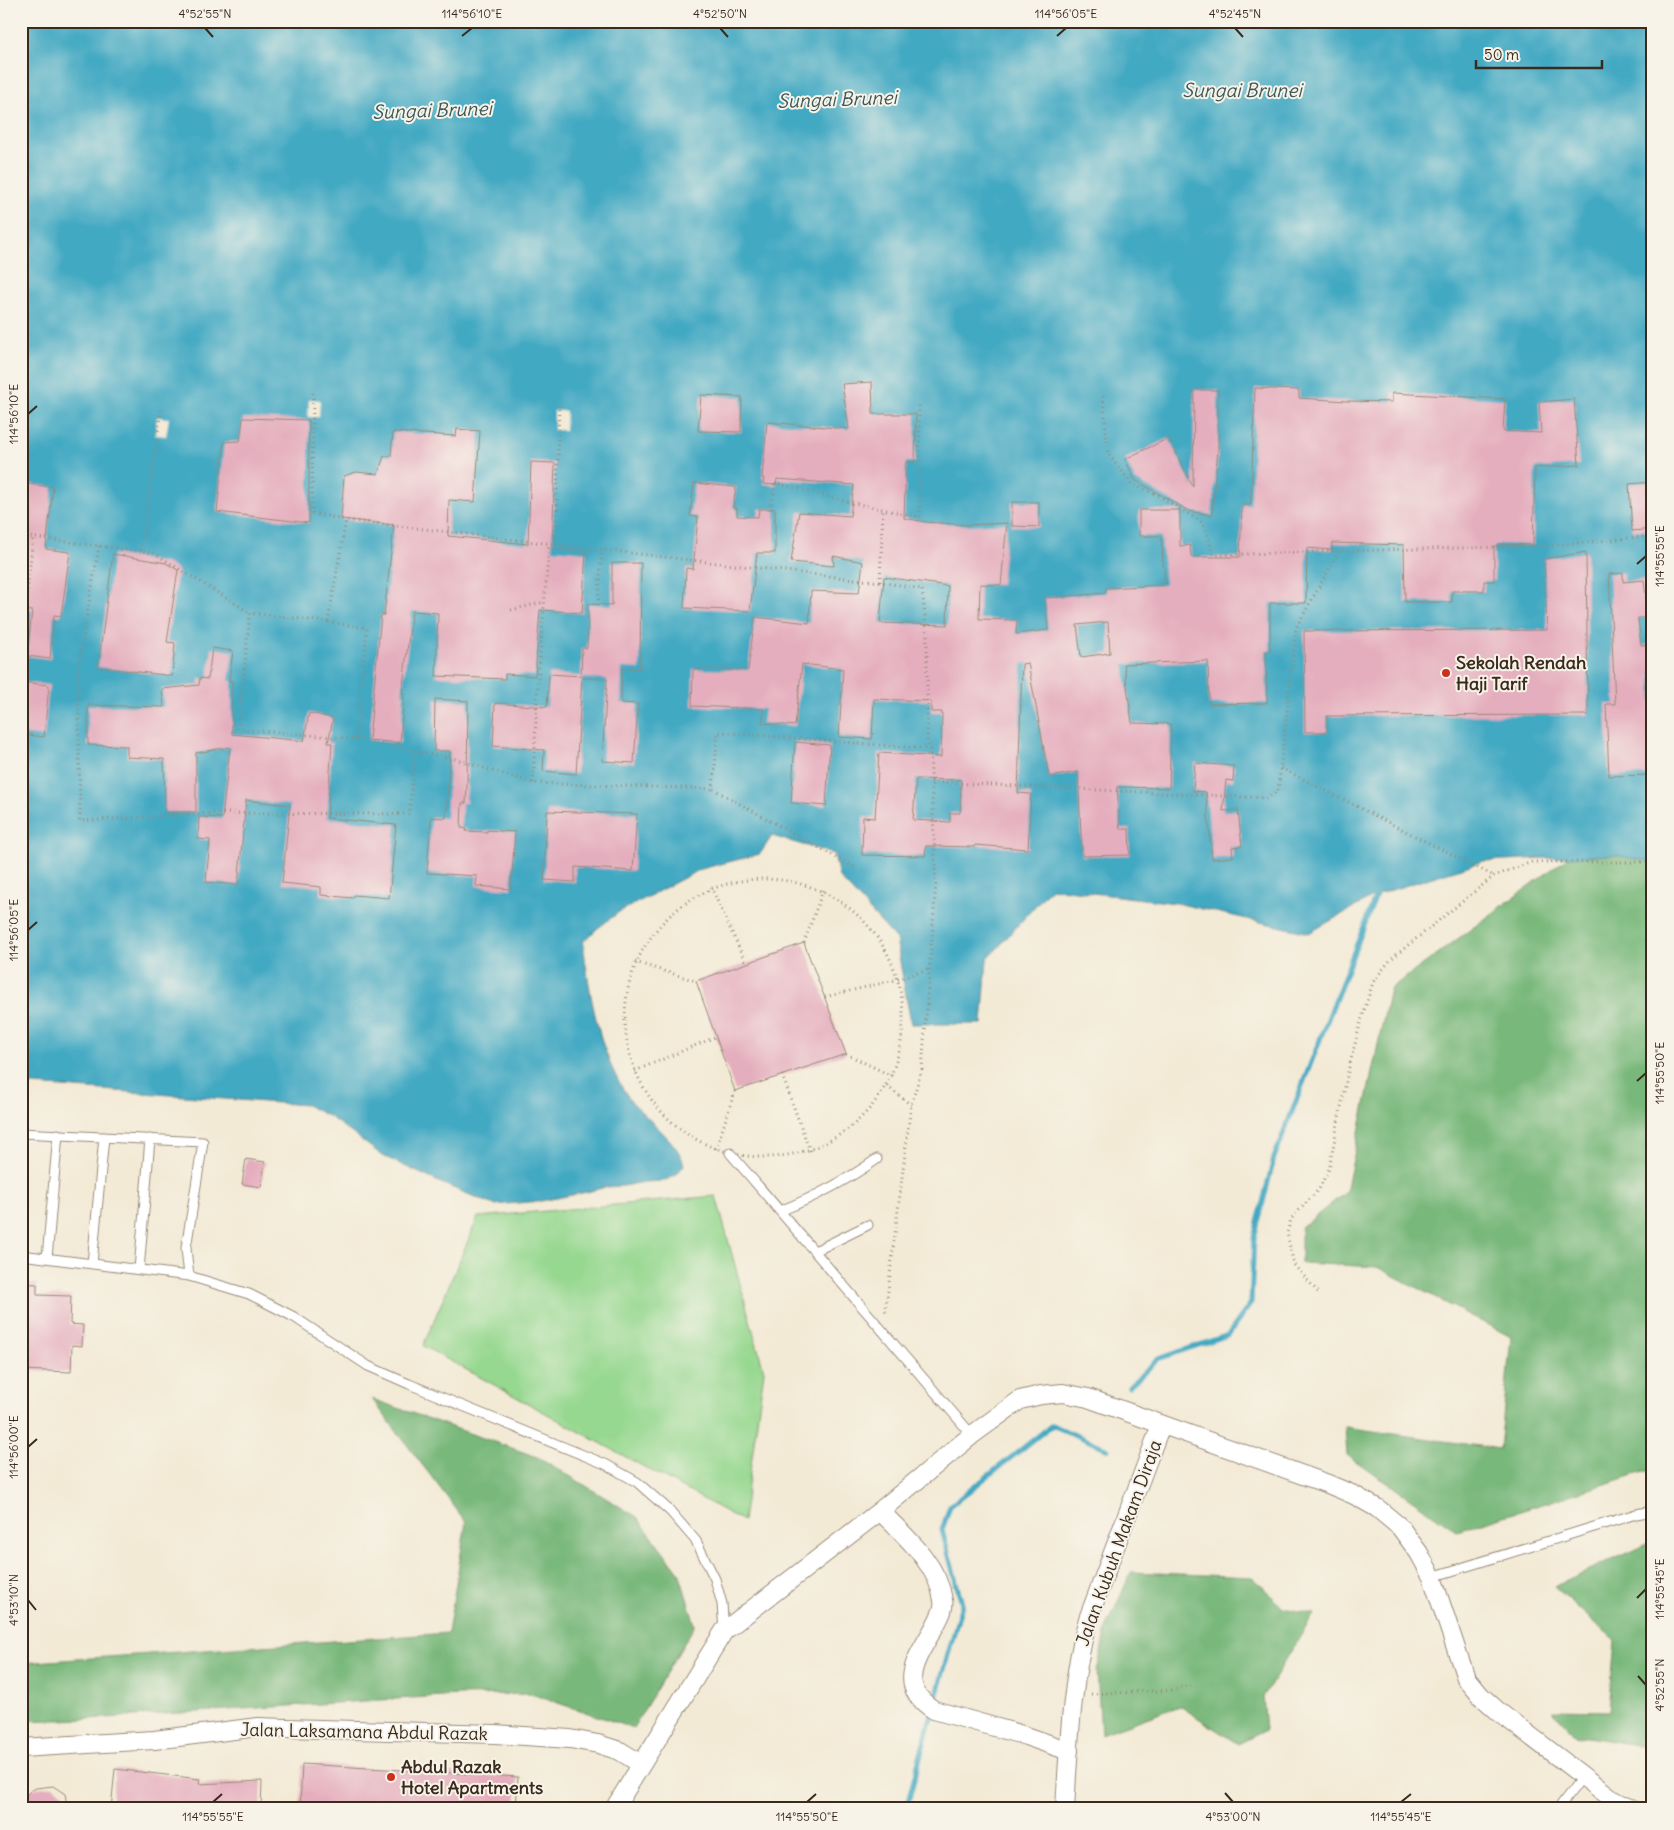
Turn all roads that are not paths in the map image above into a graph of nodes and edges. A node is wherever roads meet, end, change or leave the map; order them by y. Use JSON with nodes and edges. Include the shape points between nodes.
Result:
{"nodes":[{"id":1,"x":21,"y":1133,"type":"edge"},
{"id":2,"x":58,"y":1134,"type":"junction"},
{"id":3,"x":104,"y":1137,"type":"junction"},
{"id":4,"x":150,"y":1139,"type":"junction"},
{"id":5,"x":730,"y":1153,"type":"road end"},
{"id":6,"x":877,"y":1159,"type":"dead end"},
{"id":7,"x":780,"y":1211,"type":"junction"},
{"id":8,"x":868,"y":1225,"type":"dead end"},
{"id":9,"x":815,"y":1251,"type":"junction"},
{"id":10,"x":21,"y":1255,"type":"edge"},
{"id":11,"x":47,"y":1258,"type":"junction"},
{"id":12,"x":92,"y":1264,"type":"junction"},
{"id":13,"x":139,"y":1270,"type":"junction"},
{"id":14,"x":189,"y":1276,"type":"junction"},
{"id":15,"x":1161,"y":1426,"type":"junction"},
{"id":16,"x":972,"y":1435,"type":"junction"},
{"id":17,"x":880,"y":1511,"type":"junction"},
{"id":18,"x":1653,"y":1511,"type":"edge"},
{"id":19,"x":1432,"y":1577,"type":"junction"},
{"id":20,"x":724,"y":1631,"type":"junction"},
{"id":21,"x":21,"y":1748,"type":"edge"},
{"id":22,"x":1069,"y":1751,"type":"junction"},
{"id":23,"x":641,"y":1764,"type":"junction"},
{"id":24,"x":1583,"y":1776,"type":"junction"},
{"id":25,"x":614,"y":1809,"type":"edge"},
{"id":26,"x":1065,"y":1809,"type":"edge"},
{"id":27,"x":1558,"y":1809,"type":"edge"},
{"id":28,"x":1631,"y":1809,"type":"edge"}],
"edges":[{"from":1,"to":2,"type":"lane"},
{"from":2,"to":3,"type":"lane"},
{"from":2,"to":11,"type":"lane"},
{"from":3,"to":4,"type":"lane"},
{"from":3,"to":12,"type":"lane"},
{"from":4,"to":13,"type":"lane"},
{"from":4,"to":14,"type":"lane","via":[[203,1142],[186,1248]]},
{"from":5,"to":7,"type":"lane"},
{"from":6,"to":7,"type":"lane","via":[[817,1196]]},
{"from":7,"to":9,"type":"lane"},
{"from":8,"to":9,"type":"lane"},
{"from":9,"to":16,"type":"lane"},
{"from":10,"to":11,"type":"lane"},
{"from":11,"to":12,"type":"lane"},
{"from":12,"to":13,"type":"lane"},
{"from":13,"to":14,"type":"lane"},
{"from":14,"to":20,"type":"lane","via":[[249,1294],[294,1317],[368,1366],[605,1464],[638,1482],[696,1541],[715,1579],[722,1604]]},
{"from":15,"to":16,"type":"street","name":"Jalan Kubuh Makam Diraja","via":[[1088,1398],[1063,1393],[1020,1400]]},
{"from":15,"to":19,"type":"street","name":"Jalan Kubuh Makam Diraja","via":[[1354,1495],[1400,1527],[1419,1552]]},
{"from":15,"to":22,"type":"street","name":"Jalan Kubuh Makam Diraja","via":[[1080,1647]]},
{"from":16,"to":17,"type":"street","name":"Jalan Kubuh Makam Diraja"},
{"from":17,"to":20,"type":"street","name":"Jalan Kubuh Makam Diraja"},
{"from":17,"to":22,"type":"street","via":[[912,1543],[941,1587],[944,1603],[940,1618],[912,1668],[915,1693],[934,1710]]},
{"from":18,"to":19,"type":"lane"},
{"from":19,"to":24,"type":"street","name":"Jalan Kubuh Makam Diraja","via":[[1466,1678],[1499,1712]]},
{"from":20,"to":23,"type":"street","name":"Jalan Kubuh Makam Diraja"},
{"from":21,"to":23,"type":"street","name":"Jalan Laksamana Abdul Razak","via":[[154,1740],[258,1727],[570,1739],[620,1751]]},
{"from":22,"to":26,"type":"street","name":"Jalan Kubuh Makam Diraja"},
{"from":23,"to":25,"type":"street","name":"Jalan Kubuh Makam Diraja"},
{"from":24,"to":27,"type":"lane"},
{"from":24,"to":28,"type":"street","name":"Jalan Kubuh Makam Diraja"}]}
